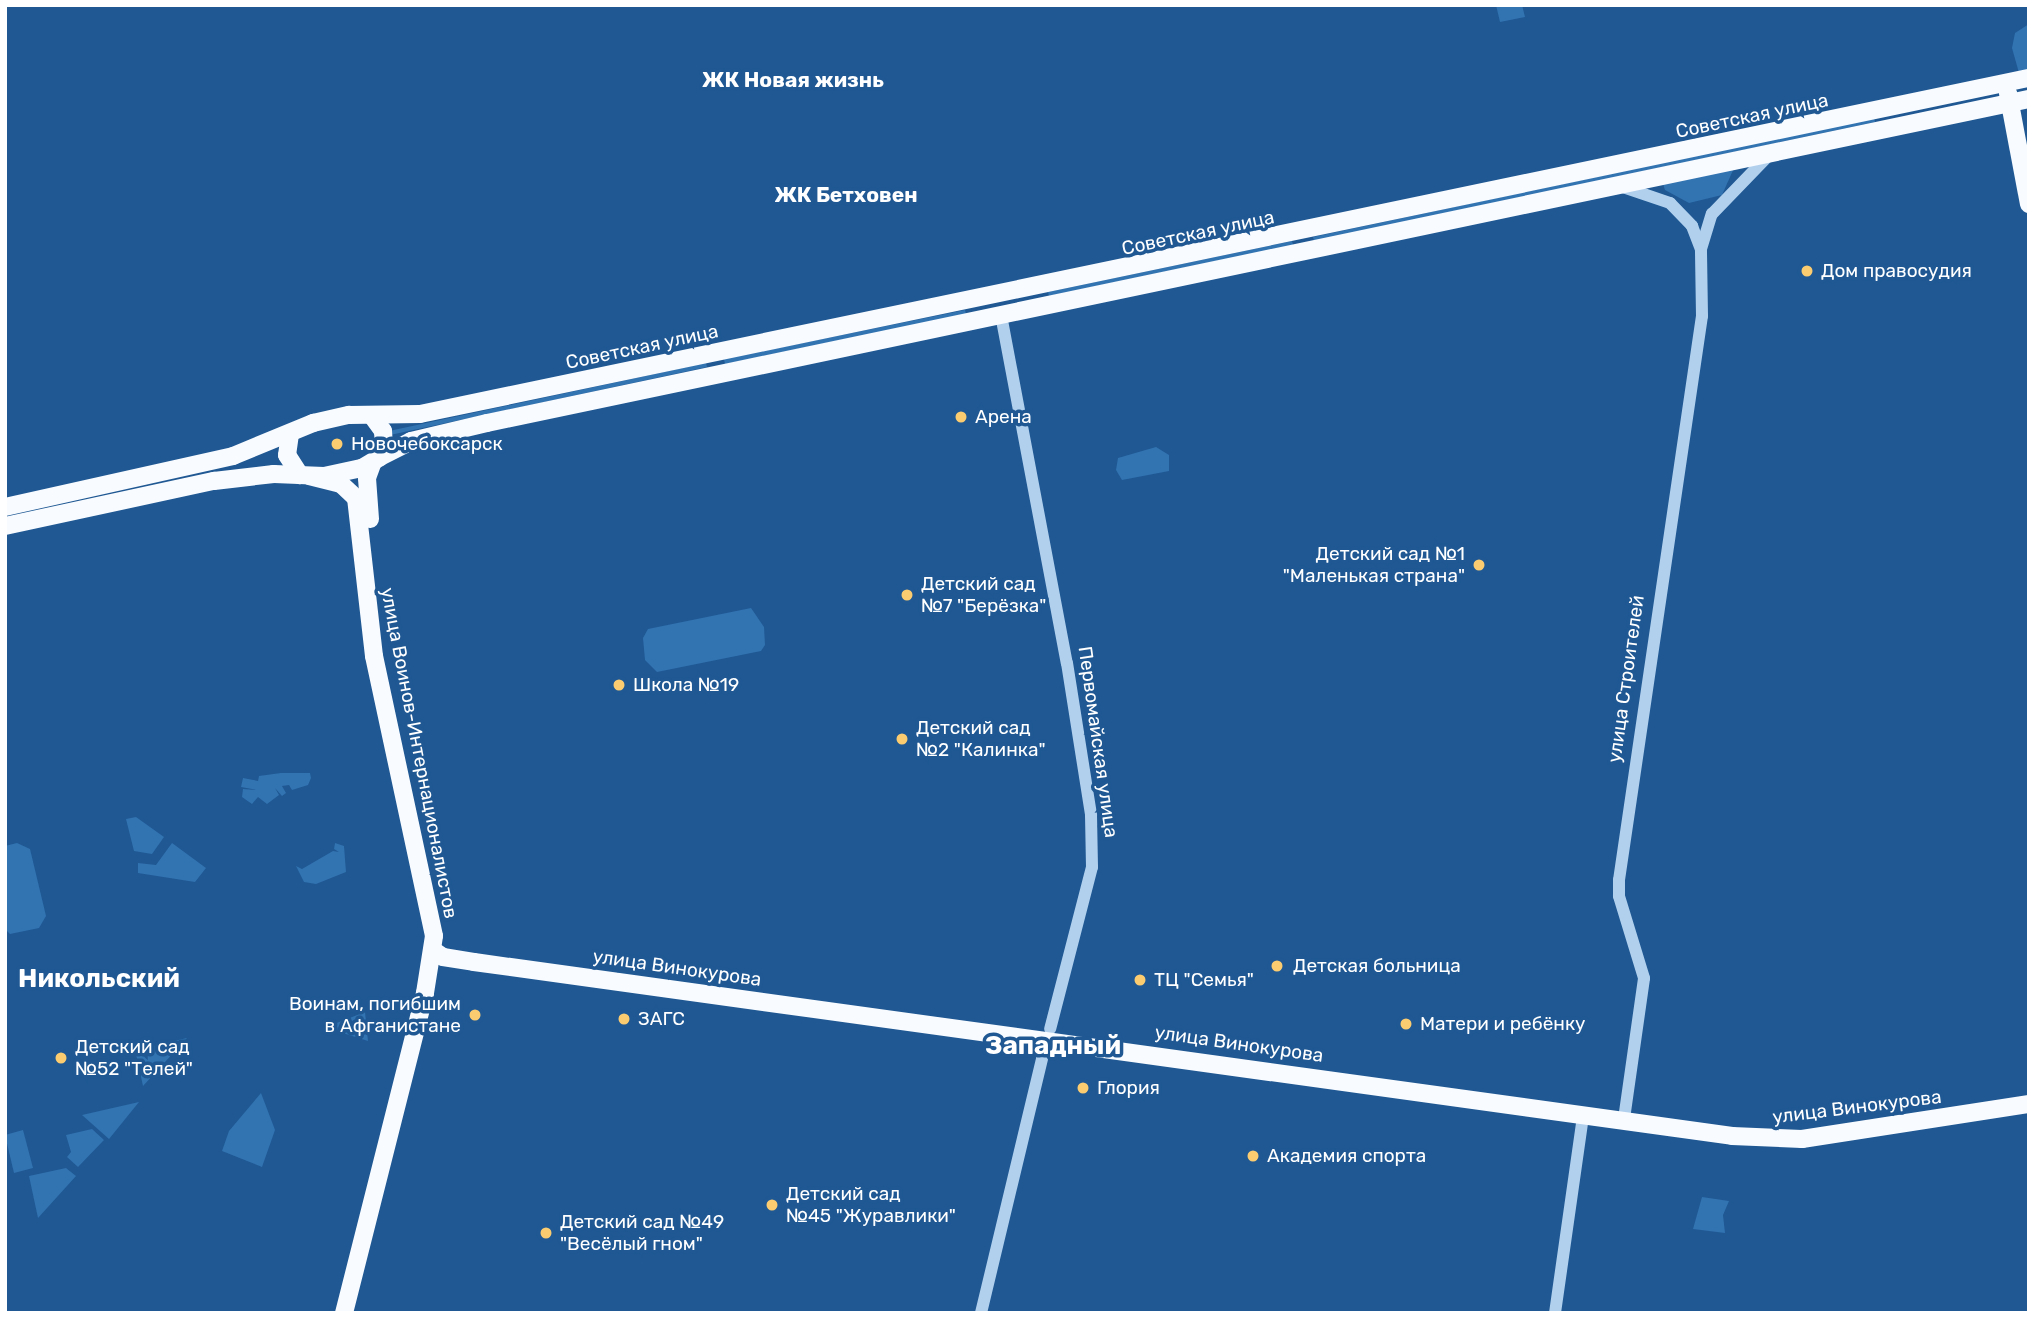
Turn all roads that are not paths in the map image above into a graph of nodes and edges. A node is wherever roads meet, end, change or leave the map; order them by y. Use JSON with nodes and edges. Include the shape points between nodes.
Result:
{"nodes":[{"id":1,"x":2029,"y":78,"type":"edge"},
{"id":2,"x":2007,"y":83,"type":"junction"},
{"id":3,"x":2029,"y":99,"type":"edge"},
{"id":4,"x":2010,"y":103,"type":"junction"},
{"id":5,"x":1886,"y":108,"type":"junction"},
{"id":6,"x":1891,"y":129,"type":"junction"},
{"id":7,"x":1769,"y":154,"type":"junction"},
{"id":8,"x":1619,"y":186,"type":"junction"},
{"id":9,"x":2029,"y":204,"type":"edge"},
{"id":10,"x":1304,"y":233,"type":"junction"},
{"id":11,"x":1701,"y":248,"type":"junction"},
{"id":12,"x":1308,"y":251,"type":"junction"},
{"id":13,"x":998,"y":296,"type":"junction"},
{"id":14,"x":1001,"y":315,"type":"junction"},
{"id":15,"x":714,"y":354,"type":"junction"},
{"id":16,"x":718,"y":375,"type":"junction"},
{"id":17,"x":373,"y":416,"type":"junction"},
{"id":18,"x":290,"y":434,"type":"junction"},
{"id":19,"x":376,"y":461,"type":"junction"},
{"id":20,"x":304,"y":476,"type":"junction"},
{"id":21,"x":5,"y":507,"type":"edge"},
{"id":22,"x":5,"y":526,"type":"edge"},
{"id":23,"x":396,"y":731,"type":"junction"},
{"id":24,"x":440,"y":951,"type":"junction"},
{"id":25,"x":1049,"y":1034,"type":"junction"},
{"id":26,"x":2029,"y":1095,"type":"edge"},
{"id":27,"x":2029,"y":1104,"type":"edge"},
{"id":28,"x":1583,"y":1111,"type":"junction"},
{"id":29,"x":1959,"y":1111,"type":"junction"},
{"id":30,"x":1625,"y":1117,"type":"junction"},
{"id":31,"x":366,"y":1250,"type":"junction"},
{"id":32,"x":344,"y":1313,"type":"edge"},
{"id":33,"x":354,"y":1313,"type":"edge"},
{"id":34,"x":981,"y":1313,"type":"edge"},
{"id":35,"x":1555,"y":1313,"type":"edge"}],
"edges":[{"from":1,"to":2,"type":"main road","name":"Советская улица"},
{"from":2,"to":4,"type":"main road"},
{"from":2,"to":5,"type":"main road","name":"Советская улица"},
{"from":3,"to":4,"type":"main road"},
{"from":4,"to":6,"type":"main road"},
{"from":4,"to":9,"type":"main road"},
{"from":5,"to":6,"type":"main road"},
{"from":5,"to":10,"type":"main road","name":"Советская улица"},
{"from":6,"to":7,"type":"main road"},
{"from":7,"to":8,"type":"main road"},
{"from":7,"to":11,"type":"street","name":"улица Строителей","via":[[1713,214]]},
{"from":8,"to":11,"type":"street","name":"улица Строителей","via":[[1670,203],[1692,226]]},
{"from":8,"to":12,"type":"main road"},
{"from":10,"to":12,"type":"main road"},
{"from":10,"to":13,"type":"main road","name":"Советская улица"},
{"from":11,"to":30,"type":"street","name":"улица Строителей","via":[[1702,316],[1619,880],[1621,904],[1644,978]]},
{"from":12,"to":14,"type":"main road"},
{"from":13,"to":14,"type":"main road","name":"Первомайская улица"},
{"from":13,"to":15,"type":"main road","name":"Советская улица"},
{"from":14,"to":16,"type":"main road"},
{"from":14,"to":25,"type":"street","name":"Первомайская улица","via":[[1067,661],[1091,815],[1092,867]]},
{"from":15,"to":16,"type":"main road"},
{"from":15,"to":17,"type":"main road","name":"Советская улица","via":[[421,414]]},
{"from":16,"to":19,"type":"main road","via":[[425,437]]},
{"from":17,"to":18,"type":"main road","name":"Советская улица","via":[[349,415]]},
{"from":17,"to":19,"type":"main road","name":"улица Воинов-Интернационалистов","via":[[385,440]]},
{"from":18,"to":20,"type":"main road","via":[[287,455]]},
{"from":18,"to":21,"type":"main road","via":[[197,465]]},
{"from":19,"to":20,"type":"main road"},
{"from":19,"to":23,"type":"main road","name":"улица Воинов-Интернационалистов","via":[[367,488]]},
{"from":20,"to":22,"type":"main road","via":[[214,481]]},
{"from":20,"to":23,"type":"main road","name":"улица Воинов-Интернационалистов","via":[[341,484],[356,498],[366,608]]},
{"from":23,"to":24,"type":"main road","name":"улица Воинов-Интернационалистов"},
{"from":24,"to":25,"type":"main road","name":"улица Винокурова"},
{"from":24,"to":31,"type":"main road","name":"улица Воинов-Интернационалистов"},
{"from":25,"to":28,"type":"main road","name":"улица Винокурова"},
{"from":25,"to":34,"type":"street","name":"Первомайская улица"},
{"from":26,"to":29,"type":"main road","name":"улица Винокурова"},
{"from":27,"to":29,"type":"main road","name":"улица Винокурова"},
{"from":28,"to":30,"type":"main road","name":"улица Винокурова"},
{"from":28,"to":35,"type":"street"},
{"from":29,"to":30,"type":"main road","name":"улица Винокурова","via":[[1780,1129]]},
{"from":31,"to":32,"type":"main road","name":"улица Воинов-Интернационалистов"},
{"from":31,"to":33,"type":"main road","name":"улица Воинов-Интернационалистов"}]}
